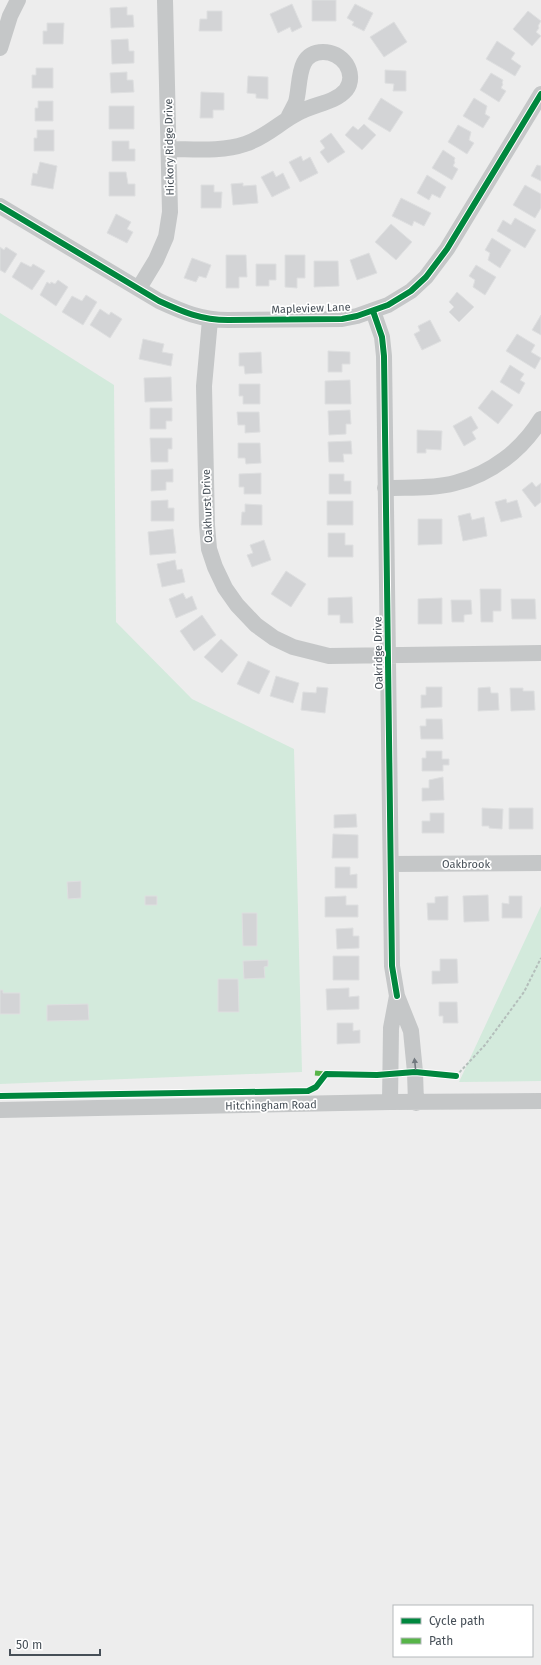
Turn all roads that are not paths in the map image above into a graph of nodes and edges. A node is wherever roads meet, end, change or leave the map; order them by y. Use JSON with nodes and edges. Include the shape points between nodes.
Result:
{"nodes":[{"id":1,"x":18,"y":0,"type":"edge"},
{"id":2,"x":166,"y":0,"type":"edge"},
{"id":3,"x":0,"y":48,"type":"edge"},
{"id":4,"x":541,"y":94,"type":"edge"},
{"id":5,"x":288,"y":118,"type":"junction"},
{"id":6,"x":169,"y":149,"type":"junction"},
{"id":7,"x":0,"y":206,"type":"edge"},
{"id":8,"x":139,"y":288,"type":"junction"},
{"id":9,"x":373,"y":311,"type":"junction"},
{"id":10,"x":210,"y":320,"type":"junction"},
{"id":11,"x":541,"y":419,"type":"edge"},
{"id":12,"x":385,"y":488,"type":"junction"},
{"id":13,"x":541,"y":653,"type":"edge"},
{"id":14,"x":388,"y":656,"type":"junction"},
{"id":15,"x":541,"y":863,"type":"edge"},
{"id":16,"x":391,"y":864,"type":"junction"},
{"id":17,"x":397,"y":996,"type":"junction"},
{"id":18,"x":541,"y":1101,"type":"edge"},
{"id":19,"x":390,"y":1102,"type":"junction"},
{"id":20,"x":416,"y":1103,"type":"junction"},
{"id":21,"x":0,"y":1110,"type":"edge"}],
"edges":[{"from":1,"to":3,"type":"street"},
{"from":2,"to":6,"type":"street","name":"Hickory Ridge Drive"},
{"from":4,"to":9,"type":"street","name":"Mapleview Lane","via":[[438,263],[411,291]]},
{"from":5,"to":5,"type":"street","via":[[334,99],[346,89],[350,75],[340,58],[329,52],[313,53],[308,57],[300,70],[296,102]]},
{"from":5,"to":6,"type":"street","via":[[268,133],[245,144],[213,149]]},
{"from":6,"to":8,"type":"street","name":"Hickory Ridge Drive","via":[[170,212],[166,237]]},
{"from":7,"to":8,"type":"street","name":"Mapleview Lane"},
{"from":8,"to":10,"type":"street","name":"Mapleview Lane","via":[[185,313]]},
{"from":9,"to":10,"type":"street","name":"Mapleview Lane","via":[[342,319]]},
{"from":9,"to":12,"type":"street","name":"Oakridge Drive","via":[[382,337],[384,356]]},
{"from":10,"to":14,"type":"street","name":"Oakhurst Drive","via":[[204,386],[207,525],[214,568],[237,605],[256,625],[274,638],[294,647],[329,656]]},
{"from":11,"to":12,"type":"street","via":[[518,447],[498,465],[478,475],[448,485]]},
{"from":12,"to":14,"type":"street","name":"Oakridge Drive"},
{"from":13,"to":14,"type":"street","name":"Oakhurst Drive"},
{"from":14,"to":16,"type":"street","name":"Oakridge Drive"},
{"from":15,"to":16,"type":"street","name":"Oakbrook"},
{"from":16,"to":17,"type":"street","name":"Oakridge Drive","via":[[392,966]]},
{"from":17,"to":19,"type":"street","name":"Oakridge Drive","via":[[391,1028]]},
{"from":20,"to":17,"type":"street","name":"Oakridge Drive","one_way":true,"via":[[416,1072],[411,1031]]},
{"from":18,"to":20,"type":"street","name":"Hitchingham Road"},
{"from":19,"to":20,"type":"street","name":"Hitchingham Road"},
{"from":19,"to":21,"type":"street","name":"Hitchingham Road"}]}
